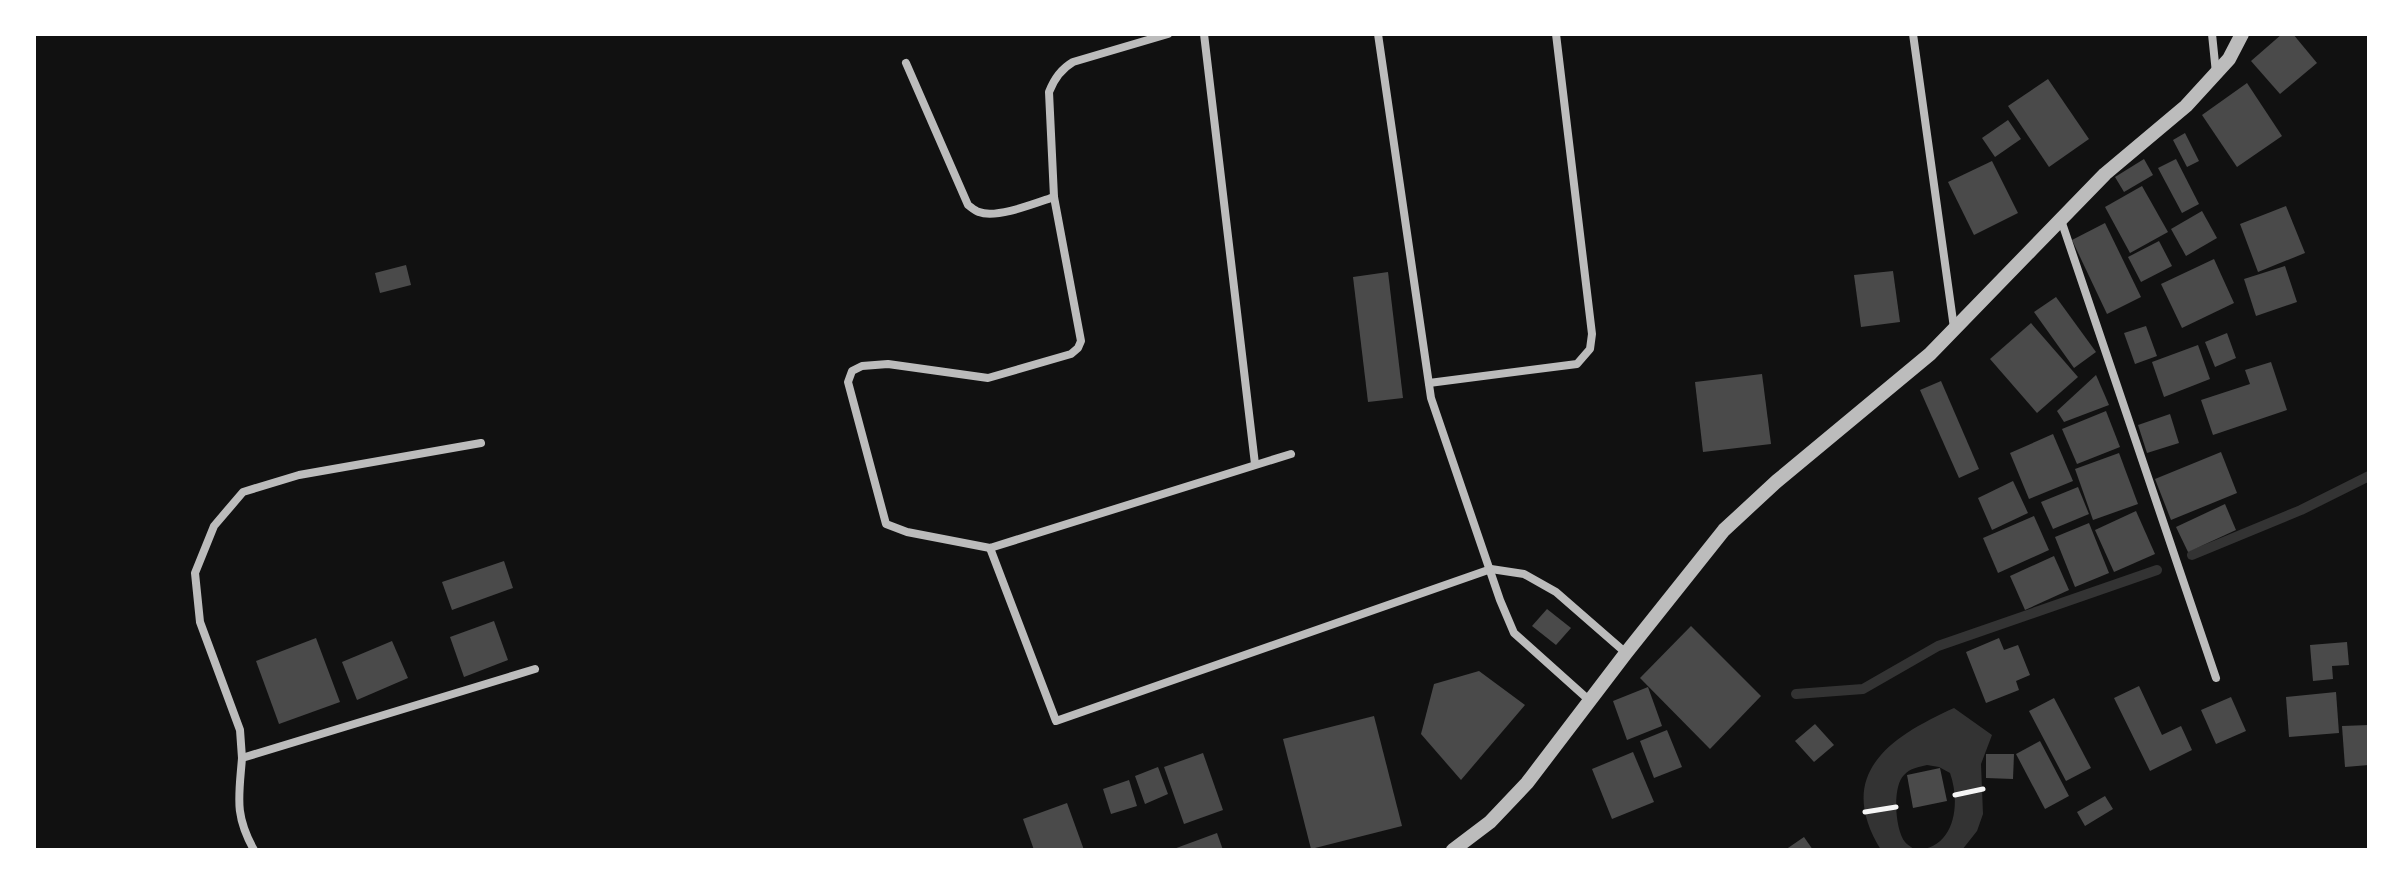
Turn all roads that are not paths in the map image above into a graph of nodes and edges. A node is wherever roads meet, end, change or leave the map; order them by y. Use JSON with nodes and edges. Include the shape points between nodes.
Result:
{"nodes":[{"id":1,"x":1168,"y":34,"type":"edge"},
{"id":2,"x":1204,"y":34,"type":"edge"},
{"id":3,"x":1378,"y":34,"type":"edge"},
{"id":4,"x":1556,"y":34,"type":"edge"},
{"id":5,"x":1913,"y":34,"type":"edge"},
{"id":6,"x":2212,"y":34,"type":"edge"},
{"id":7,"x":2242,"y":34,"type":"edge"},
{"id":8,"x":906,"y":63,"type":"dead end"},
{"id":9,"x":2216,"y":74,"type":"junction"},
{"id":10,"x":1054,"y":197,"type":"junction"},
{"id":11,"x":2061,"y":220,"type":"junction"},
{"id":12,"x":1954,"y":329,"type":"junction"},
{"id":13,"x":1429,"y":383,"type":"junction"},
{"id":14,"x":481,"y":443,"type":"dead end"},
{"id":15,"x":1291,"y":454,"type":"dead end"},
{"id":16,"x":1255,"y":464,"type":"junction"},
{"id":17,"x":990,"y":548,"type":"junction"},
{"id":18,"x":1491,"y":569,"type":"junction"},
{"id":19,"x":1626,"y":653,"type":"junction"},
{"id":20,"x":535,"y":669,"type":"dead end"},
{"id":21,"x":2216,"y":678,"type":"dead end"},
{"id":22,"x":1591,"y":702,"type":"junction"},
{"id":23,"x":242,"y":758,"type":"junction"},
{"id":24,"x":254,"y":850,"type":"edge"},
{"id":25,"x":1453,"y":850,"type":"edge"}],
"edges":[{"from":1,"to":10,"type":"street","via":[[1073,62],[1053,81],[1049,92]]},
{"from":2,"to":16,"type":"street"},
{"from":3,"to":13,"type":"street"},
{"from":4,"to":13,"type":"street","via":[[1590,349],[1577,364]]},
{"from":5,"to":12,"type":"street"},
{"from":6,"to":9,"type":"street"},
{"from":7,"to":9,"type":"street"},
{"from":8,"to":10,"type":"street","via":[[968,205],[979,213],[992,213]]},
{"from":9,"to":11,"type":"street"},
{"from":10,"to":17,"type":"street","via":[[1081,341],[1078,348],[988,378],[888,364],[862,366],[852,371],[848,382],[886,524]]},
{"from":11,"to":12,"type":"street"},
{"from":11,"to":21,"type":"street"},
{"from":12,"to":19,"type":"street","via":[[1724,530]]},
{"from":13,"to":18,"type":"street"},
{"from":14,"to":23,"type":"street","via":[[299,475],[243,492],[214,526],[195,573],[200,622],[240,730]]},
{"from":15,"to":16,"type":"street"},
{"from":16,"to":17,"type":"street"},
{"from":17,"to":18,"type":"street","via":[[1056,721]]},
{"from":18,"to":19,"type":"street","via":[[1524,574],[1556,592]]},
{"from":18,"to":22,"type":"street","via":[[1514,633]]},
{"from":19,"to":22,"type":"street"},
{"from":20,"to":23,"type":"street"},
{"from":22,"to":25,"type":"street","via":[[1527,783],[1490,822]]},
{"from":23,"to":24,"type":"street","via":[[238,808]]}]}
